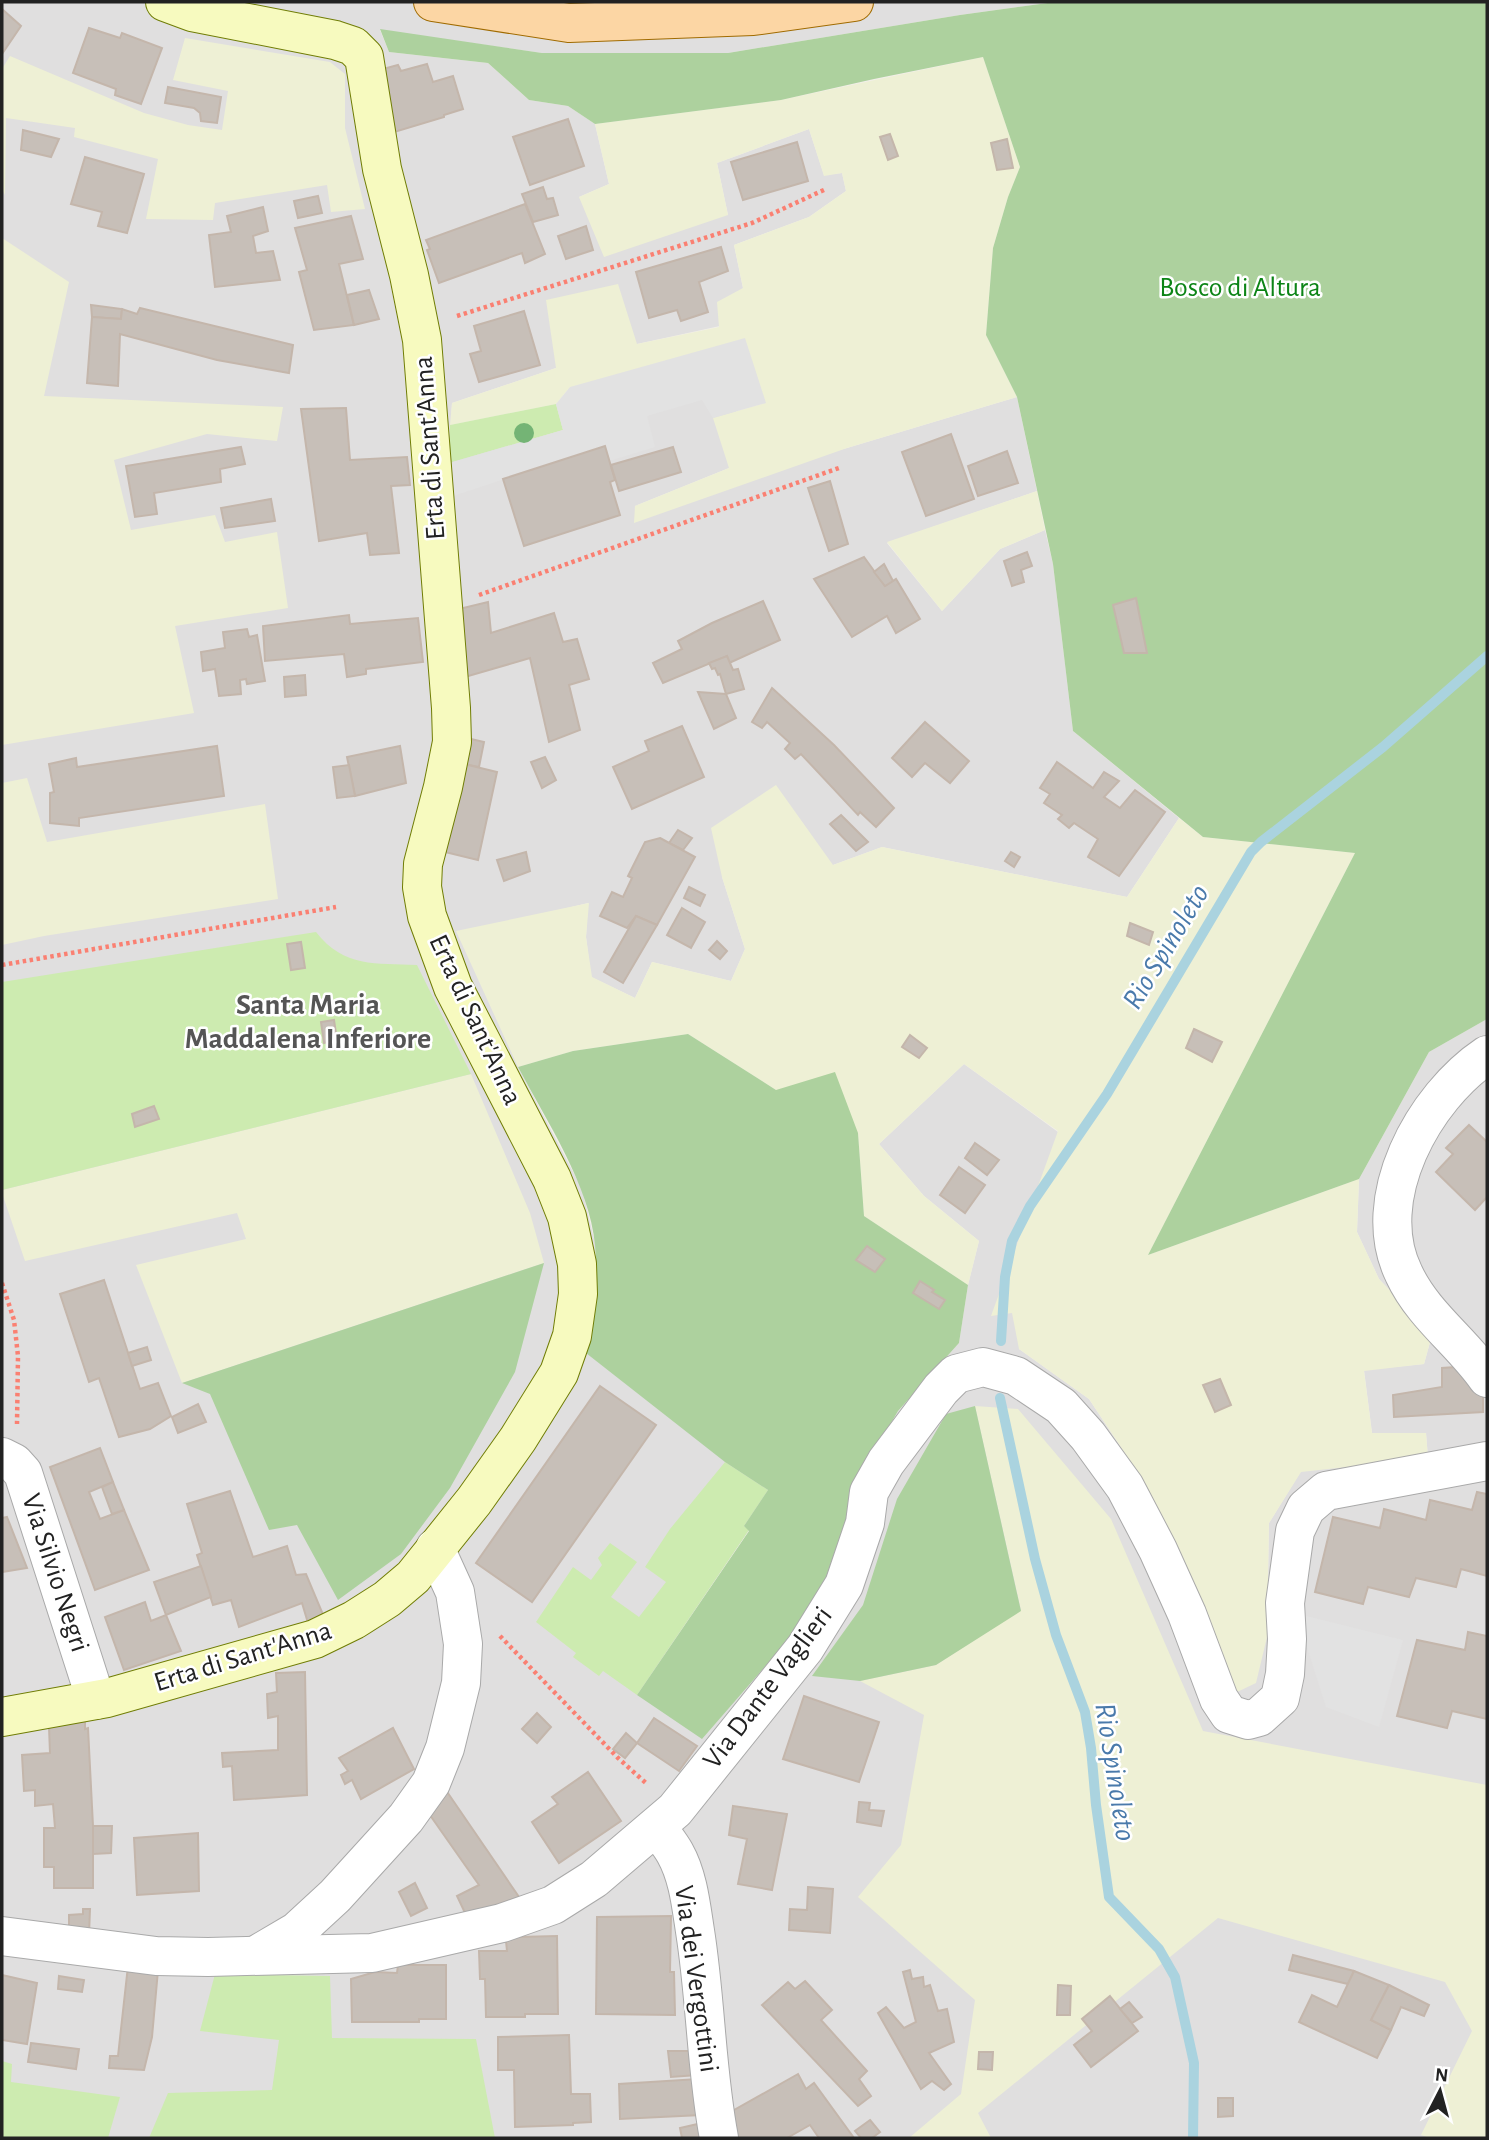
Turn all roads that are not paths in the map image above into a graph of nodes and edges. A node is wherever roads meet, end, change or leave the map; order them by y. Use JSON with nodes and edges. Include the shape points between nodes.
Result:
{"nodes":[{"id":1,"x":165,"y":2,"type":"edge"},
{"id":2,"x":433,"y":2,"type":"edge"},
{"id":3,"x":854,"y":2,"type":"edge"},
{"id":4,"x":1487,"y":1055,"type":"edge"},
{"id":5,"x":1487,"y":1378,"type":"edge"},
{"id":6,"x":6,"y":1458,"type":"edge"},
{"id":7,"x":1487,"y":1461,"type":"edge"},
{"id":8,"x":435,"y":1548,"type":"junction"},
{"id":9,"x":96,"y":1700,"type":"junction"},
{"id":10,"x":2,"y":1717,"type":"edge"},
{"id":11,"x":666,"y":1818,"type":"junction"},
{"id":12,"x":2,"y":1936,"type":"edge"},
{"id":13,"x":256,"y":1955,"type":"junction"},
{"id":14,"x":719,"y":2138,"type":"edge"}],
"edges":[{"from":1,"to":8,"type":"street","name":"Erta di Sant'Anna","via":[[192,12],[335,40],[364,57],[382,169],[419,328],[432,445],[452,742],[423,864],[422,887],[427,916],[453,987],[567,1217],[578,1294],[572,1336],[559,1373],[518,1439]]},
{"from":2,"to":3,"type":"main road","via":[[569,23],[753,16]]},
{"from":4,"to":5,"type":"street","via":[[1450,1087],[1428,1115],[1395,1186],[1393,1213],[1393,1245],[1403,1273],[1421,1303]]},
{"from":6,"to":9,"type":"street","name":"Via Silvio Negri","via":[[23,1473]]},
{"from":7,"to":11,"type":"street","name":"Via Dante Vaglieri","via":[[1326,1491],[1306,1508],[1295,1531],[1285,1603],[1287,1639],[1280,1698],[1259,1717],[1248,1720],[1229,1714],[1219,1699],[1158,1550],[1125,1487],[1088,1436],[1061,1406],[1016,1376],[983,1367],[956,1374],[894,1452],[869,1492],[865,1523],[844,1585],[826,1616]]},
{"from":8,"to":9,"type":"street","name":"Erta di Sant'Anna","via":[[413,1577],[387,1599],[316,1639]]},
{"from":8,"to":13,"type":"street","name":"Via Dante Vaglieri","via":[[455,1592],[463,1644],[461,1683],[431,1783],[406,1818],[335,1896],[297,1931]]},
{"from":9,"to":10,"type":"street","name":"Erta di Sant'Anna"},
{"from":11,"to":13,"type":"street","name":"Via Dante Vaglieri","via":[[594,1880],[553,1905],[502,1923],[372,1953]]},
{"from":11,"to":14,"type":"street","name":"Via dei Vergottini","via":[[693,1917]]},
{"from":12,"to":13,"type":"street","name":"Via Dante Vaglieri","via":[[156,1956]]}]}
